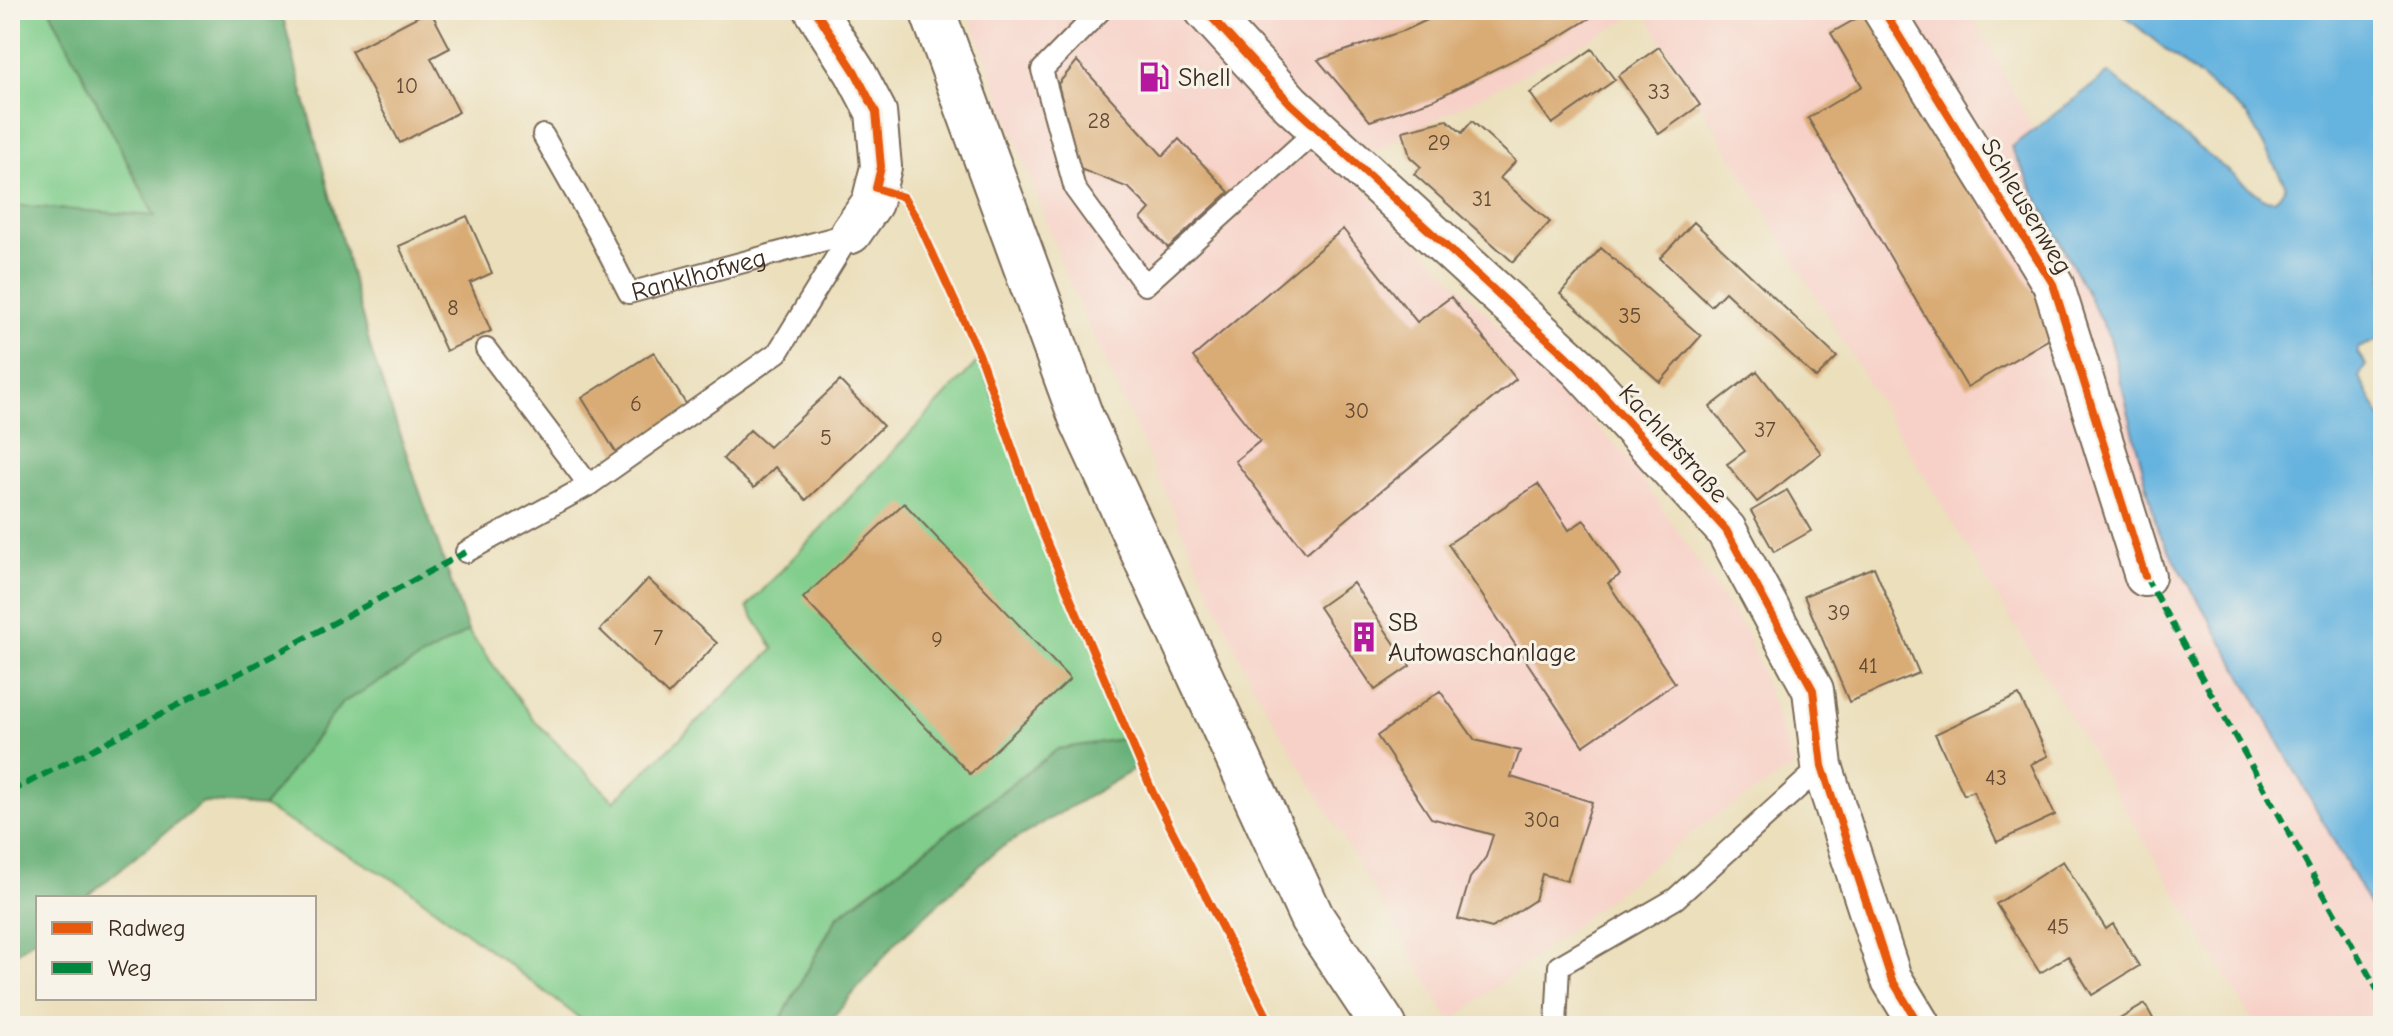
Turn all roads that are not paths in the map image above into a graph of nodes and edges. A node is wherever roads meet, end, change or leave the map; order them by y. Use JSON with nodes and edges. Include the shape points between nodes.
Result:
{"nodes":[{"id":1,"x":815,"y":10,"type":"edge"},
{"id":2,"x":932,"y":10,"type":"edge"},
{"id":3,"x":1101,"y":10,"type":"edge"},
{"id":4,"x":1205,"y":10,"type":"edge"},
{"id":5,"x":1883,"y":10,"type":"edge"},
{"id":6,"x":1318,"y":129,"type":"junction"},
{"id":7,"x":543,"y":135,"type":"dead end"},
{"id":8,"x":851,"y":233,"type":"junction"},
{"id":9,"x":486,"y":349,"type":"dead end"},
{"id":10,"x":589,"y":485,"type":"junction"},
{"id":11,"x":466,"y":552,"type":"dead end"},
{"id":12,"x":2145,"y":576,"type":"dead end"},
{"id":13,"x":1822,"y":766,"type":"junction"},
{"id":14,"x":1384,"y":1026,"type":"edge"},
{"id":15,"x":1556,"y":1026,"type":"edge"},
{"id":16,"x":1920,"y":1026,"type":"edge"}],
"edges":[{"from":1,"to":8,"type":"street","via":[[876,112],[881,167],[872,203]]},
{"from":2,"to":14,"type":"main road","via":[[1082,420],[1312,918]]},
{"from":3,"to":6,"type":"lane","via":[[1042,70],[1075,189],[1145,285]]},
{"from":4,"to":6,"type":"street","name":"Kachletstraße"},
{"from":5,"to":12,"type":"street","name":"Schleusenweg","via":[[2053,284]]},
{"from":6,"to":13,"type":"street","name":"Kachletstraße","via":[[1579,368],[1726,530],[1813,690]]},
{"from":7,"to":8,"type":"lane","name":"Ranklhofweg","via":[[629,293]]},
{"from":8,"to":10,"type":"lane","via":[[778,352]]},
{"from":9,"to":10,"type":"lane"},
{"from":10,"to":11,"type":"lane"},
{"from":13,"to":15,"type":"lane","via":[[1675,899],[1559,966]]},
{"from":13,"to":16,"type":"street","name":"Kachletstraße","via":[[1891,978]]}]}
